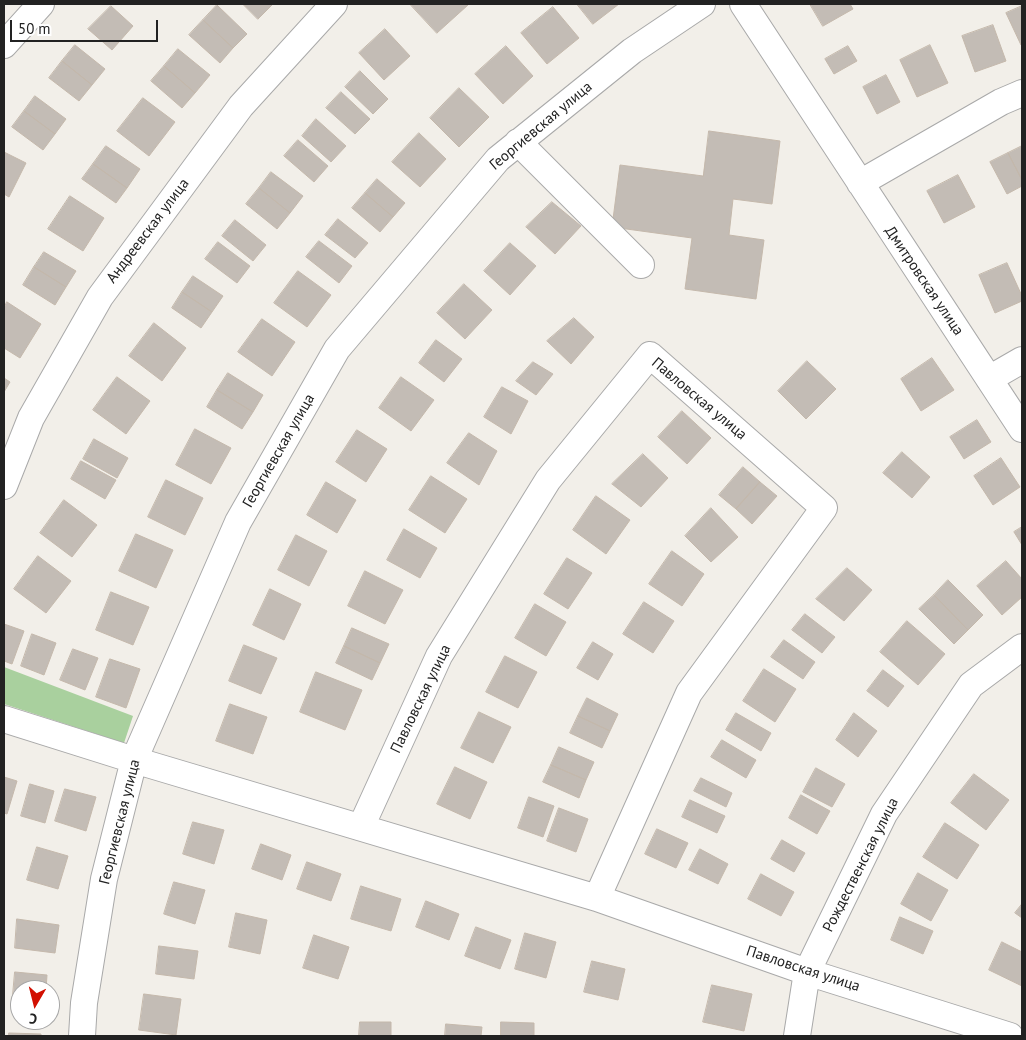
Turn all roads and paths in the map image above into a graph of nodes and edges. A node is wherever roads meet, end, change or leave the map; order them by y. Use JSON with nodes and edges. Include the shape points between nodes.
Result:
{"nodes":[{"id":1,"x":41,"y":4,"type":"edge"},
{"id":2,"x":334,"y":4,"type":"edge"},
{"id":3,"x":702,"y":4,"type":"edge"},
{"id":4,"x":743,"y":4,"type":"edge"},
{"id":5,"x":4,"y":45,"type":"edge"},
{"id":6,"x":1022,"y":93,"type":"edge"},
{"id":7,"x":518,"y":142,"type":"junction"},
{"id":8,"x":860,"y":183,"type":"junction"},
{"id":9,"x":641,"y":265,"type":"dead end"},
{"id":10,"x":1022,"y":360,"type":"edge"},
{"id":11,"x":989,"y":378,"type":"junction"},
{"id":12,"x":1022,"y":429,"type":"edge"},
{"id":13,"x":4,"y":486,"type":"edge"},
{"id":14,"x":1022,"y":647,"type":"edge"},
{"id":15,"x":4,"y":719,"type":"edge"},
{"id":16,"x":134,"y":760,"type":"junction"},
{"id":17,"x":361,"y":827,"type":"junction"},
{"id":18,"x":597,"y":898,"type":"junction"},
{"id":19,"x":807,"y":972,"type":"junction"},
{"id":20,"x":82,"y":1036,"type":"edge"},
{"id":21,"x":797,"y":1036,"type":"edge"},
{"id":22,"x":1010,"y":1036,"type":"edge"}],
"edges":[{"from":1,"to":5,"type":"street"},
{"from":2,"to":13,"type":"street","name":"Андреевская улица","via":[[241,106],[100,297],[31,418]]},
{"from":3,"to":7,"type":"street","name":"Георгиевская улица","via":[[632,51]]},
{"from":4,"to":8,"type":"street","name":"Дмитровская улица"},
{"from":6,"to":8,"type":"street"},
{"from":7,"to":9,"type":"street"},
{"from":7,"to":16,"type":"street","name":"Георгиевская улица","via":[[498,159],[337,349],[238,522]]},
{"from":8,"to":11,"type":"street","name":"Дмитровская улица"},
{"from":10,"to":11,"type":"street"},
{"from":11,"to":12,"type":"street","name":"Дмитровская улица"},
{"from":14,"to":19,"type":"street","name":"Рождественская улица","via":[[971,684],[884,814]]},
{"from":15,"to":16,"type":"street","name":"Павловская улица"},
{"from":16,"to":17,"type":"street","name":"Павловская улица"},
{"from":16,"to":20,"type":"street","name":"Георгиевская улица","via":[[104,879],[84,1003]]},
{"from":17,"to":18,"type":"street","name":"Павловская улица"},
{"from":17,"to":18,"type":"street","name":"Павловская улица","via":[[444,647],[548,480],[650,355],[824,508],[689,693]]},
{"from":18,"to":19,"type":"street","name":"Павловская улица"},
{"from":19,"to":21,"type":"street","name":"Рождественская улица"},
{"from":19,"to":22,"type":"street","name":"Павловская улица"}]}
